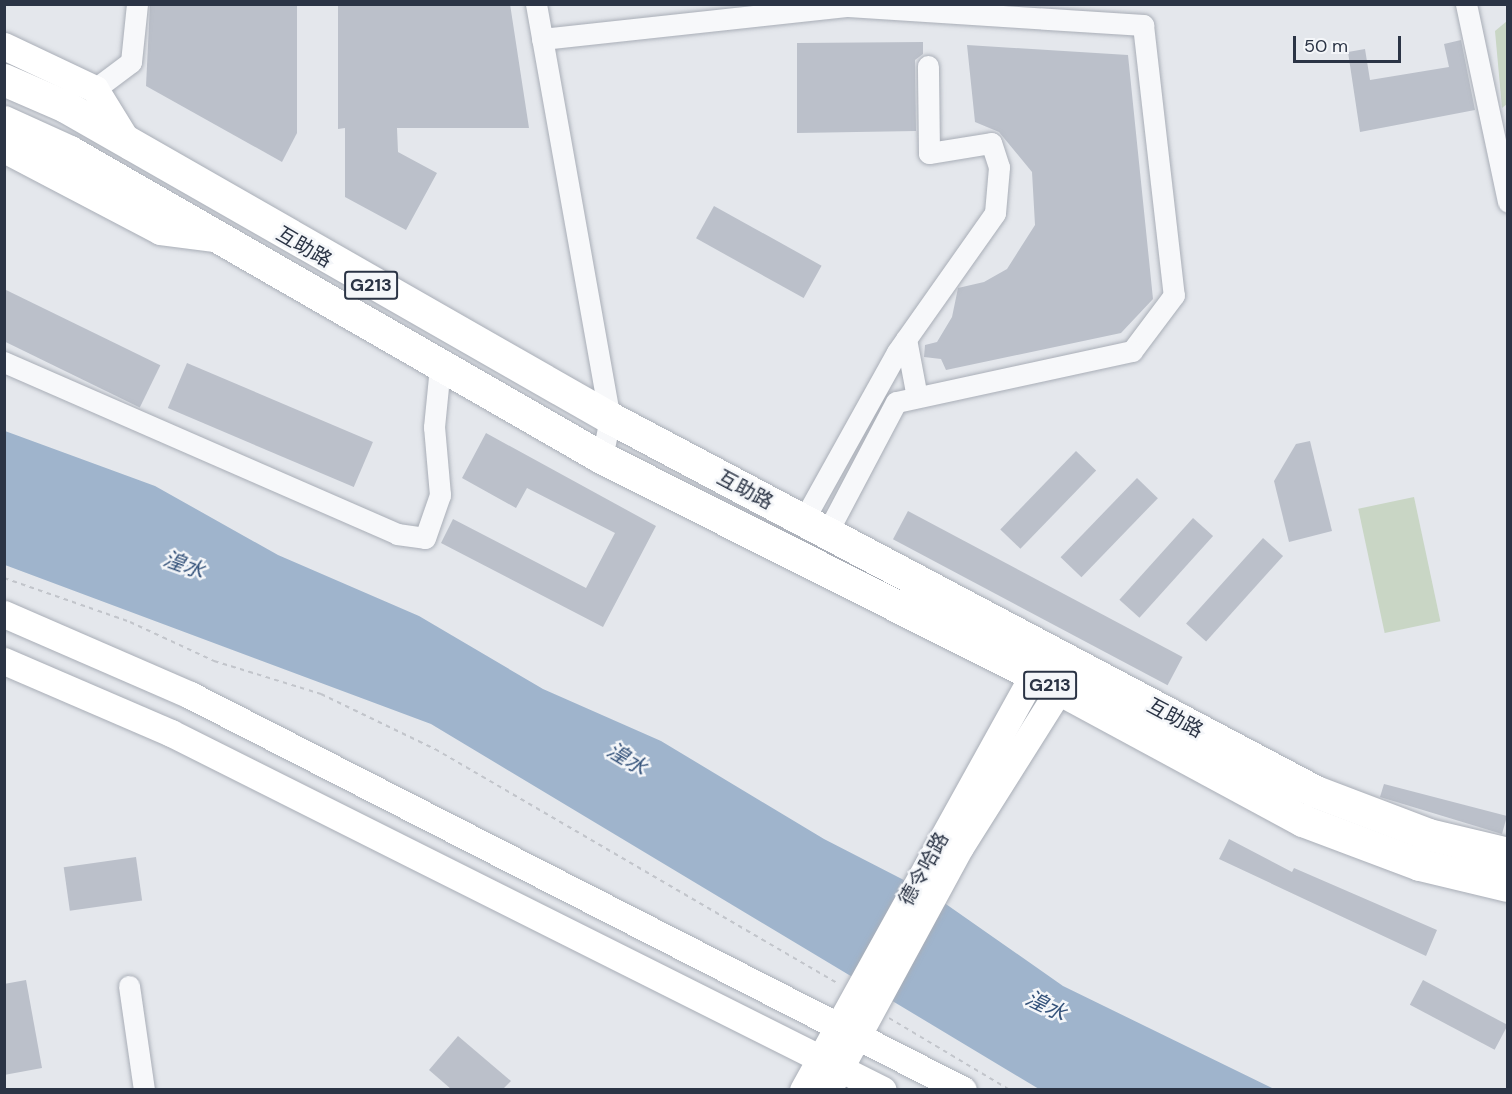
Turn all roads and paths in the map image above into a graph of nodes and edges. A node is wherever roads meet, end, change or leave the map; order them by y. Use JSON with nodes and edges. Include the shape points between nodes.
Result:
{"nodes":[{"id":1,"x":137,"y":4,"type":"edge"},
{"id":2,"x":536,"y":4,"type":"edge"},
{"id":3,"x":1466,"y":4,"type":"edge"},
{"id":4,"x":830,"y":6,"type":"edge"},
{"id":5,"x":542,"y":39,"type":"junction"},
{"id":6,"x":4,"y":46,"type":"edge"},
{"id":7,"x":928,"y":66,"type":"dead end"},
{"id":8,"x":4,"y":80,"type":"edge"},
{"id":9,"x":95,"y":89,"type":"junction"},
{"id":10,"x":4,"y":122,"type":"edge"},
{"id":11,"x":4,"y":149,"type":"edge"},
{"id":12,"x":132,"y":150,"type":"junction"},
{"id":13,"x":1508,"y":202,"type":"edge"},
{"id":14,"x":214,"y":238,"type":"junction"},
{"id":15,"x":902,"y":345,"type":"junction"},
{"id":16,"x":4,"y":362,"type":"edge"},
{"id":17,"x":440,"y":367,"type":"junction"},
{"id":18,"x":916,"y":397,"type":"junction"},
{"id":19,"x":610,"y":418,"type":"junction"},
{"id":20,"x":602,"y":458,"type":"junction"},
{"id":21,"x":815,"y":527,"type":"junction"},
{"id":22,"x":4,"y":578,"type":"edge"},
{"id":23,"x":4,"y":614,"type":"edge"},
{"id":24,"x":4,"y":661,"type":"edge"},
{"id":25,"x":1040,"y":663,"type":"junction"},
{"id":26,"x":1068,"y":677,"type":"junction"},
{"id":27,"x":950,"y":843,"type":"junction"},
{"id":28,"x":1508,"y":854,"type":"edge"},
{"id":29,"x":1508,"y":886,"type":"edge"},
{"id":30,"x":129,"y":986,"type":"dead end"},
{"id":31,"x":866,"y":999,"type":"junction"},
{"id":32,"x":848,"y":1028,"type":"junction"},
{"id":33,"x":830,"y":1060,"type":"junction"},
{"id":34,"x":144,"y":1089,"type":"edge"},
{"id":35,"x":803,"y":1089,"type":"edge"},
{"id":36,"x":828,"y":1089,"type":"edge"},
{"id":37,"x":883,"y":1089,"type":"edge"},
{"id":38,"x":963,"y":1089,"type":"edge"},
{"id":39,"x":1010,"y":1089,"type":"edge"}],
"edges":[{"from":1,"to":9,"type":"street","via":[[131,62]]},
{"from":2,"to":5,"type":"street"},
{"from":3,"to":13,"type":"street"},
{"from":4,"to":5,"type":"street"},
{"from":4,"to":18,"type":"street","via":[[1143,25],[1174,295],[1132,351]]},
{"from":5,"to":19,"type":"street"},
{"from":6,"to":9,"type":"main road"},
{"from":7,"to":15,"type":"street","via":[[929,153],[991,143],[999,167],[995,213]]},
{"from":8,"to":12,"type":"highway","name":"互助路","number":"G213","via":[[66,107]]},
{"from":9,"to":12,"type":"main road"},
{"from":10,"to":14,"type":"highway","name":"互助路","number":"G213","via":[[70,152]]},
{"from":11,"to":14,"type":"main road","via":[[160,231]]},
{"from":12,"to":19,"type":"highway","name":"互助路","number":"G213"},
{"from":14,"to":17,"type":"highway","name":"互助路","number":"G213"},
{"from":15,"to":18,"type":"street"},
{"from":15,"to":21,"type":"street"},
{"from":16,"to":17,"type":"street","via":[[397,534],[425,538],[440,495],[434,427]]},
{"from":17,"to":20,"type":"highway","name":"互助路","number":"G213"},
{"from":18,"to":21,"type":"street","via":[[896,402]]},
{"from":19,"to":20,"type":"street"},
{"from":19,"to":21,"type":"highway","name":"互助路","number":"G213"},
{"from":20,"to":25,"type":"highway","name":"互助路","number":"G213"},
{"from":21,"to":25,"type":"highway","name":"互助路","number":"G213"},
{"from":22,"to":31,"type":"path","via":[[130,622],[214,661],[321,694],[435,749]]},
{"from":23,"to":32,"type":"main road","via":[[190,695]]},
{"from":24,"to":33,"type":"main road","via":[[171,733]]},
{"from":25,"to":26,"type":"highway","name":"互助路","number":"G213"},
{"from":25,"to":27,"type":"main road","name":"德令哈路"},
{"from":26,"to":27,"type":"main road","name":"德令哈路"},
{"from":26,"to":28,"type":"highway","name":"互助路","number":"G213","via":[[1316,792],[1429,836]]},
{"from":26,"to":29,"type":"highway","name":"互助路","number":"G213","via":[[1303,821],[1420,865]]},
{"from":27,"to":31,"type":"main road","name":"德令哈路"},
{"from":30,"to":34,"type":"street"},
{"from":31,"to":32,"type":"main road","name":"德令哈路"},
{"from":31,"to":39,"type":"path"},
{"from":32,"to":33,"type":"main road","name":"德令哈路"},
{"from":32,"to":38,"type":"main road"},
{"from":33,"to":35,"type":"main road","name":"德令哈路"},
{"from":33,"to":36,"type":"main road","name":"德令哈路"},
{"from":33,"to":37,"type":"main road"}]}
